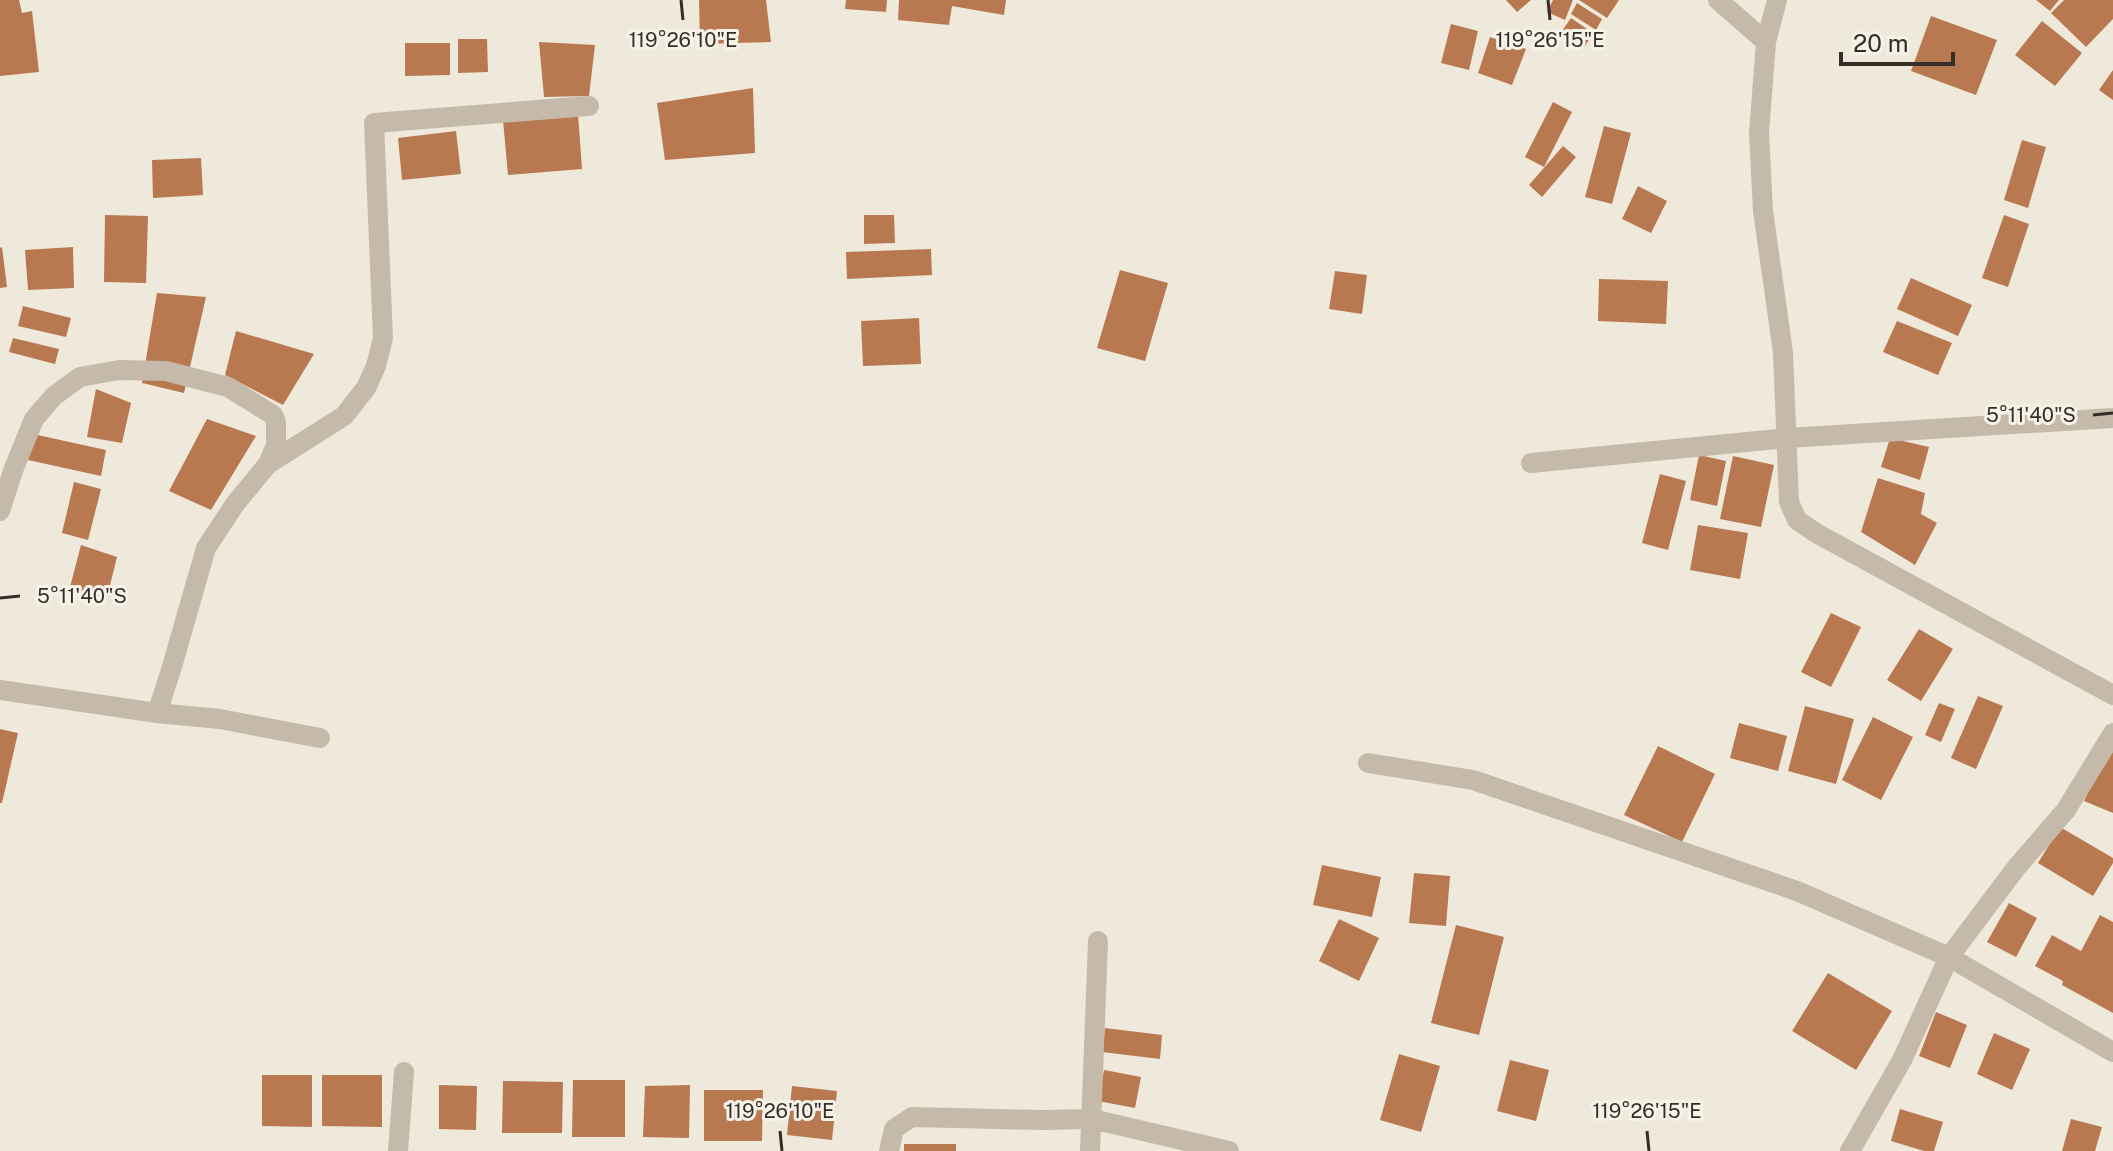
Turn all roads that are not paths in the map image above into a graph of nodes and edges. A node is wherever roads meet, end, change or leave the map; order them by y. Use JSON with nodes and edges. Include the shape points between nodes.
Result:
{"nodes":[{"id":1,"x":1718,"y":0,"type":"edge"},
{"id":2,"x":1777,"y":0,"type":"edge"},
{"id":3,"x":1766,"y":42,"type":"junction"},
{"id":4,"x":589,"y":106,"type":"dead end"},
{"id":5,"x":2113,"y":418,"type":"edge"},
{"id":6,"x":1787,"y":438,"type":"junction"},
{"id":7,"x":1531,"y":463,"type":"dead end"},
{"id":8,"x":268,"y":464,"type":"junction"},
{"id":9,"x":0,"y":511,"type":"edge"},
{"id":10,"x":0,"y":690,"type":"edge"},
{"id":11,"x":2113,"y":695,"type":"edge"},
{"id":12,"x":157,"y":713,"type":"junction"},
{"id":13,"x":2113,"y":733,"type":"edge"},
{"id":14,"x":320,"y":738,"type":"dead end"},
{"id":15,"x":1368,"y":763,"type":"dead end"},
{"id":16,"x":1098,"y":941,"type":"dead end"},
{"id":17,"x":1949,"y":957,"type":"junction"},
{"id":18,"x":2113,"y":1052,"type":"edge"},
{"id":19,"x":404,"y":1072,"type":"dead end"},
{"id":20,"x":1092,"y":1119,"type":"junction"},
{"id":21,"x":398,"y":1151,"type":"edge"},
{"id":22,"x":889,"y":1151,"type":"edge"},
{"id":23,"x":1090,"y":1151,"type":"edge"},
{"id":24,"x":1229,"y":1151,"type":"edge"},
{"id":25,"x":1850,"y":1151,"type":"edge"}],
"edges":[{"from":1,"to":3,"type":"street"},
{"from":2,"to":3,"type":"street"},
{"from":3,"to":6,"type":"street","via":[[1759,133],[1763,211],[1783,352]]},
{"from":4,"to":8,"type":"street","via":[[374,123],[383,338],[376,366],[344,416]]},
{"from":5,"to":6,"type":"street"},
{"from":6,"to":7,"type":"street"},
{"from":6,"to":11,"type":"street","via":[[1789,502],[1797,520]]},
{"from":8,"to":9,"type":"street","via":[[276,445],[273,415],[228,387],[166,371],[119,370],[80,377],[34,419]]},
{"from":8,"to":12,"type":"street","via":[[206,548]]},
{"from":10,"to":12,"type":"street"},
{"from":12,"to":14,"type":"street"},
{"from":13,"to":17,"type":"street","via":[[2066,810]]},
{"from":15,"to":17,"type":"street","via":[[1503,790],[1797,891]]},
{"from":16,"to":20,"type":"street"},
{"from":17,"to":18,"type":"street"},
{"from":17,"to":25,"type":"street","via":[[1902,1060]]},
{"from":19,"to":21,"type":"street"},
{"from":20,"to":22,"type":"street","via":[[912,1117],[894,1129]]},
{"from":20,"to":23,"type":"street"},
{"from":20,"to":24,"type":"street"}]}
